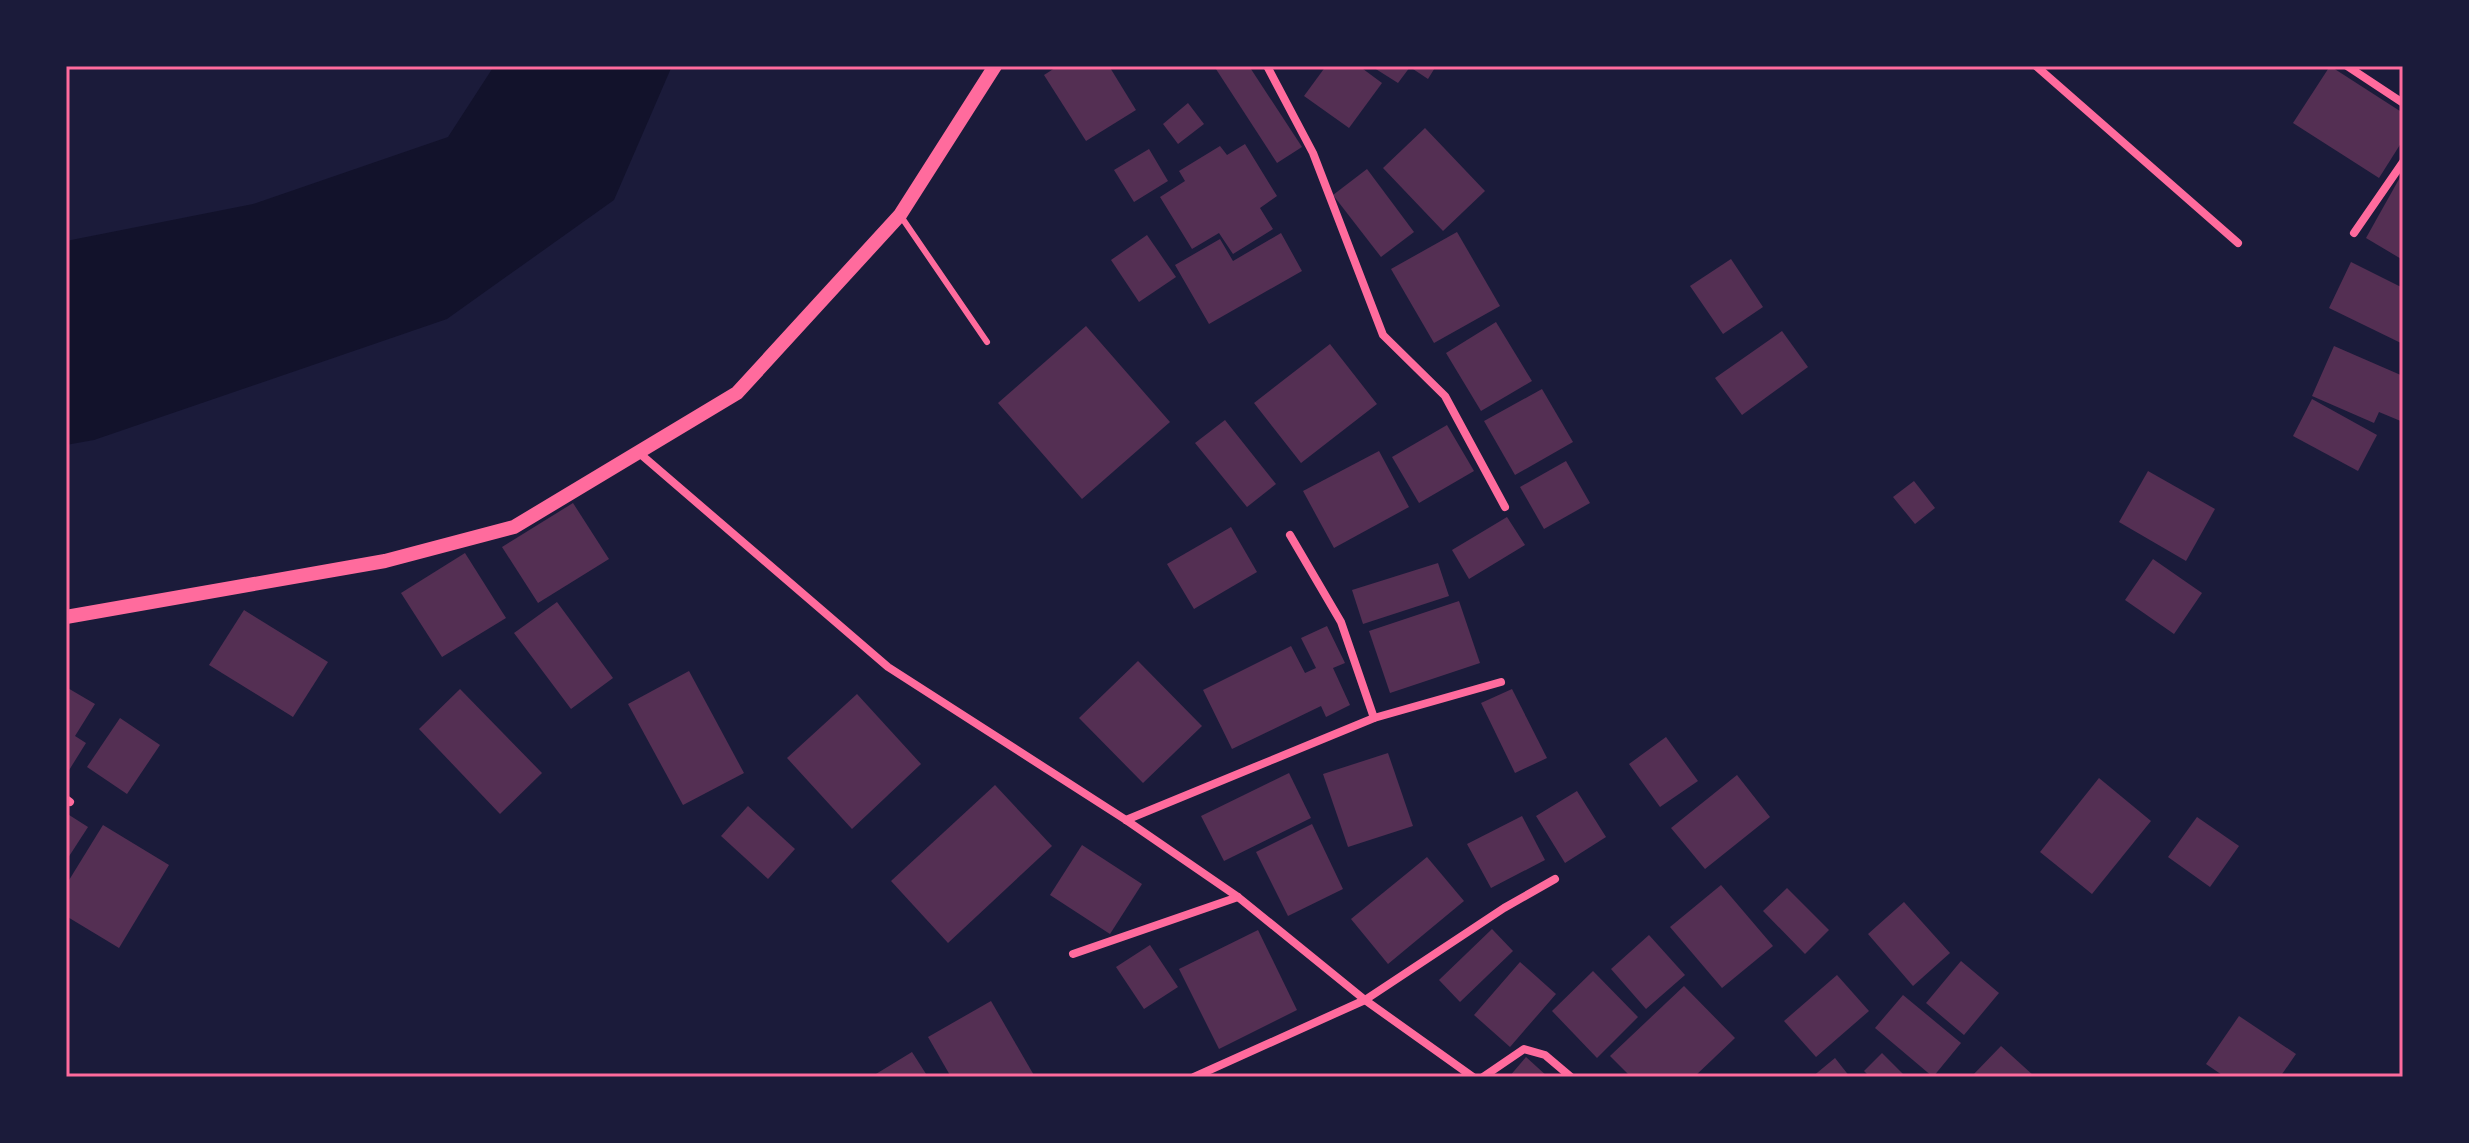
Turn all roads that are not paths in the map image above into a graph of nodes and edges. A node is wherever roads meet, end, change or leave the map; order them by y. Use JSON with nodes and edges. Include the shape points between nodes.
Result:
{"nodes":[{"id":1,"x":995,"y":66,"type":"edge"},
{"id":2,"x":1267,"y":66,"type":"edge"},
{"id":3,"x":2036,"y":66,"type":"edge"},
{"id":4,"x":2347,"y":66,"type":"edge"},
{"id":5,"x":2403,"y":103,"type":"edge"},
{"id":6,"x":2403,"y":162,"type":"edge"},
{"id":7,"x":900,"y":215,"type":"junction"},
{"id":8,"x":2354,"y":233,"type":"dead end"},
{"id":9,"x":2238,"y":243,"type":"dead end"},
{"id":10,"x":987,"y":342,"type":"dead end"},
{"id":11,"x":638,"y":452,"type":"junction"},
{"id":12,"x":1505,"y":507,"type":"dead end"},
{"id":13,"x":1290,"y":535,"type":"dead end"},
{"id":14,"x":66,"y":617,"type":"edge"},
{"id":15,"x":1501,"y":682,"type":"dead end"},
{"id":16,"x":1374,"y":718,"type":"junction"},
{"id":17,"x":1126,"y":820,"type":"junction"},
{"id":18,"x":1555,"y":879,"type":"dead end"},
{"id":19,"x":1238,"y":897,"type":"junction"},
{"id":20,"x":1073,"y":954,"type":"dead end"},
{"id":21,"x":1365,"y":1000,"type":"junction"},
{"id":22,"x":1194,"y":1077,"type":"edge"},
{"id":23,"x":1473,"y":1077,"type":"edge"},
{"id":24,"x":1483,"y":1077,"type":"edge"},
{"id":25,"x":1571,"y":1077,"type":"edge"}],
"edges":[{"from":1,"to":7,"type":"street"},
{"from":2,"to":12,"type":"street","via":[[1313,153],[1383,335],[1445,396]]},
{"from":3,"to":9,"type":"street"},
{"from":4,"to":5,"type":"street"},
{"from":6,"to":8,"type":"street"},
{"from":7,"to":10,"type":"lane"},
{"from":7,"to":11,"type":"street","via":[[737,393]]},
{"from":11,"to":14,"type":"street","via":[[514,527],[385,561]]},
{"from":11,"to":17,"type":"street","via":[[888,667]]},
{"from":13,"to":16,"type":"street","via":[[1341,622]]},
{"from":15,"to":16,"type":"street"},
{"from":16,"to":17,"type":"street"},
{"from":17,"to":19,"type":"street"},
{"from":18,"to":21,"type":"street"},
{"from":19,"to":20,"type":"street"},
{"from":19,"to":21,"type":"street"},
{"from":21,"to":22,"type":"street"},
{"from":21,"to":23,"type":"street"},
{"from":24,"to":25,"type":"street","via":[[1524,1049],[1545,1055]]}]}
